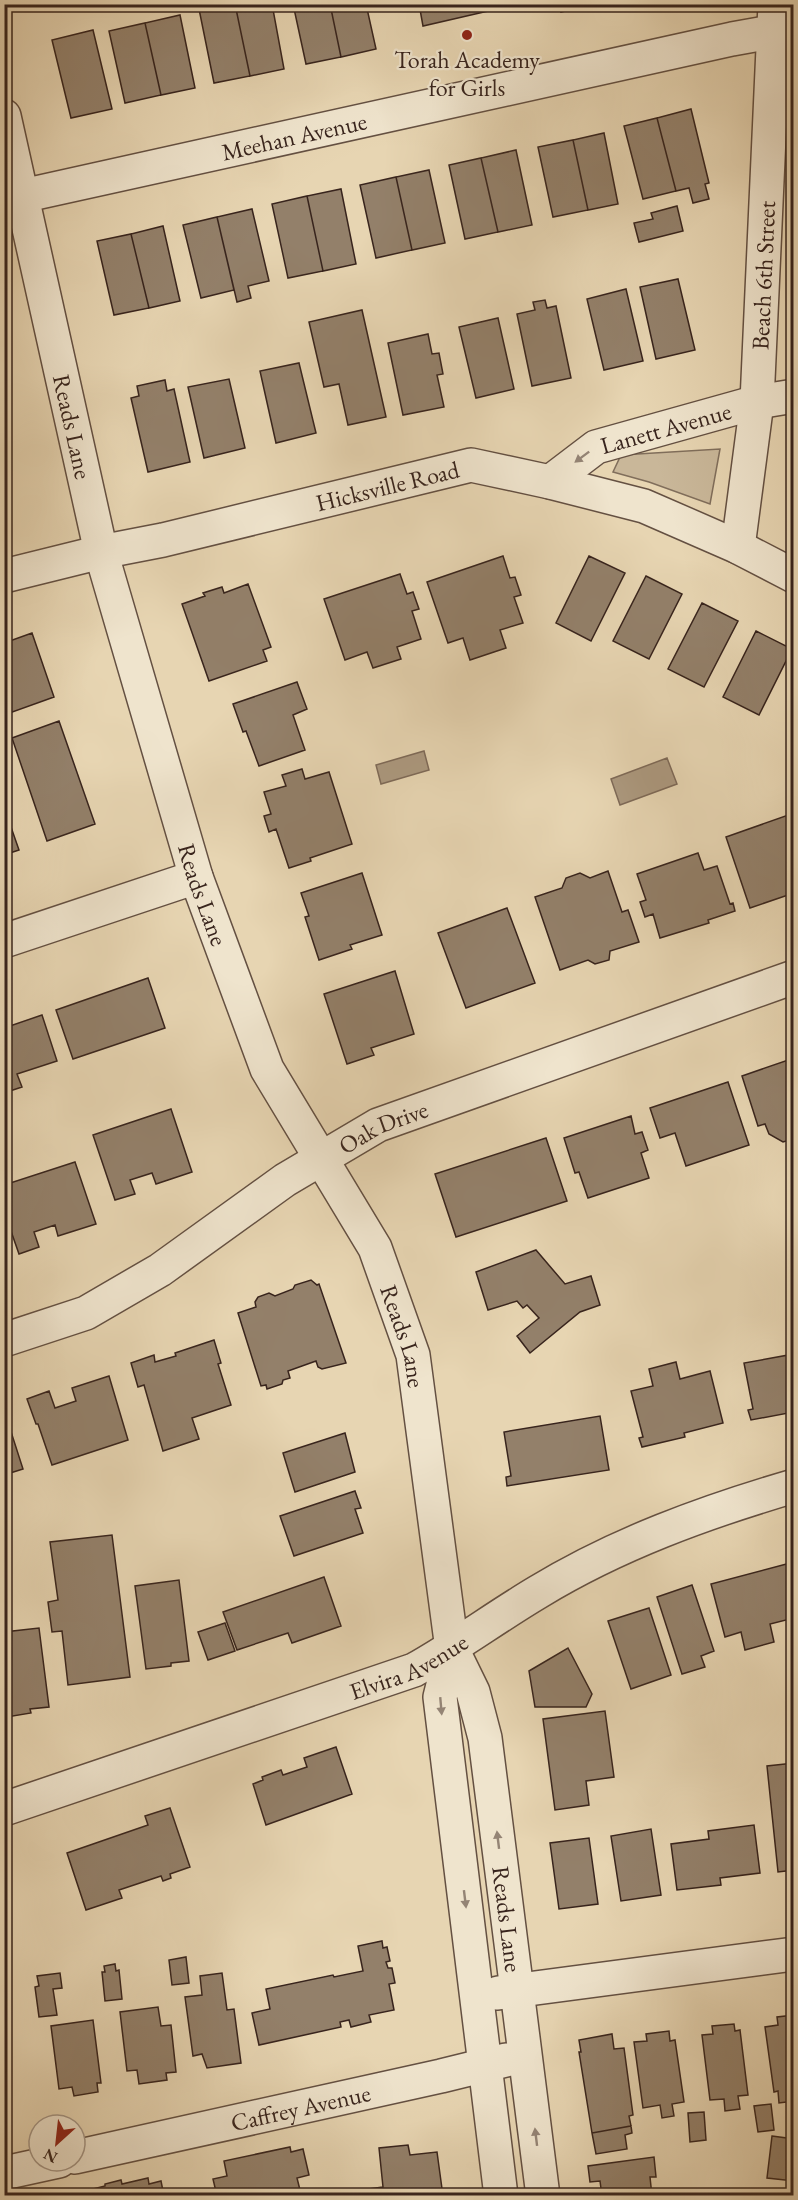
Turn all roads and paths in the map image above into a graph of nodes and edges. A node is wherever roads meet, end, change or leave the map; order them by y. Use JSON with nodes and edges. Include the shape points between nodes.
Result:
{"nodes":[{"id":1,"x":781,"y":21,"type":"edge"},
{"id":2,"x":4,"y":116,"type":"edge"},
{"id":3,"x":14,"y":198,"type":"edge"},
{"id":4,"x":794,"y":396,"type":"edge"},
{"id":5,"x":757,"y":402,"type":"junction"},
{"id":6,"x":550,"y":482,"type":"junction"},
{"id":7,"x":738,"y":547,"type":"junction"},
{"id":8,"x":101,"y":552,"type":"junction"},
{"id":9,"x":4,"y":576,"type":"edge"},
{"id":10,"x":794,"y":576,"type":"edge"},
{"id":11,"x":196,"y":878,"type":"junction"},
{"id":12,"x":4,"y":941,"type":"edge"},
{"id":13,"x":794,"y":978,"type":"edge"},
{"id":14,"x":321,"y":1159,"type":"junction"},
{"id":15,"x":4,"y":1340,"type":"edge"},
{"id":16,"x":794,"y":1486,"type":"edge"},
{"id":17,"x":452,"y":1649,"type":"junction"},
{"id":18,"x":4,"y":1809,"type":"edge"},
{"id":19,"x":794,"y":1954,"type":"edge"},
{"id":20,"x":518,"y":1990,"type":"junction"},
{"id":21,"x":477,"y":1997,"type":"junction"},
{"id":22,"x":525,"y":2055,"type":"junction"},
{"id":23,"x":484,"y":2065,"type":"junction"},
{"id":24,"x":87,"y":2154,"type":"edge"},
{"id":25,"x":27,"y":2168,"type":"edge"},
{"id":26,"x":4,"y":2173,"type":"edge"},
{"id":27,"x":501,"y":2196,"type":"edge"},
{"id":28,"x":543,"y":2196,"type":"edge"}],
"edges":[{"from":1,"to":3,"type":"street","name":"Meehan Avenue"},
{"from":1,"to":5,"type":"street","name":"Beach 6th Street"},
{"from":2,"to":3,"type":"street","name":"Reads Lane"},
{"from":3,"to":8,"type":"street","name":"Reads Lane"},
{"from":4,"to":5,"type":"street","name":"Lanett Avenue"},
{"from":5,"to":6,"type":"street","name":"Lanett Avenue","one_way":true,"via":[[596,447]]},
{"from":5,"to":7,"type":"street","name":"Beach 6th Street"},
{"from":6,"to":7,"type":"street","name":"Hicksville Road","via":[[645,506]]},
{"from":6,"to":8,"type":"street","name":"Hicksville Road","via":[[471,465]]},
{"from":7,"to":10,"type":"street","name":"Hicksville Road"},
{"from":8,"to":9,"type":"street","name":"Hicksville Road"},
{"from":8,"to":11,"type":"street","name":"Reads Lane"},
{"from":11,"to":12,"type":"street"},
{"from":11,"to":14,"type":"street","name":"Reads Lane","via":[[267,1069]]},
{"from":13,"to":14,"type":"street","name":"Oak Drive","via":[[378,1125]]},
{"from":14,"to":15,"type":"street","name":"Oak Drive","via":[[160,1270],[86,1313]]},
{"from":14,"to":17,"type":"street","name":"Reads Lane","via":[[375,1248],[413,1355]]},
{"from":16,"to":17,"type":"street","name":"Elvira Avenue","via":[[728,1505],[627,1545],[538,1592]]},
{"from":17,"to":18,"type":"street","name":"Elvira Avenue","via":[[405,1673]]},
{"from":20,"to":17,"type":"street","name":"Reads Lane","one_way":true,"via":[[485,1738],[473,1692]]},
{"from":17,"to":21,"type":"street","name":"Reads Lane","one_way":true,"via":[[440,1698]]},
{"from":19,"to":20,"type":"street"},
{"from":20,"to":21,"type":"street"},
{"from":20,"to":22,"type":"street","name":"Reads Lane"},
{"from":21,"to":23,"type":"street","name":"Reads Lane"},
{"from":22,"to":23,"type":"street","name":"Caffrey Avenue"},
{"from":28,"to":22,"type":"street","name":"Reads Lane","one_way":true},
{"from":23,"to":24,"type":"street","name":"Caffrey Avenue"},
{"from":23,"to":27,"type":"street","name":"Reads Lane"},
{"from":25,"to":26,"type":"street"}]}
